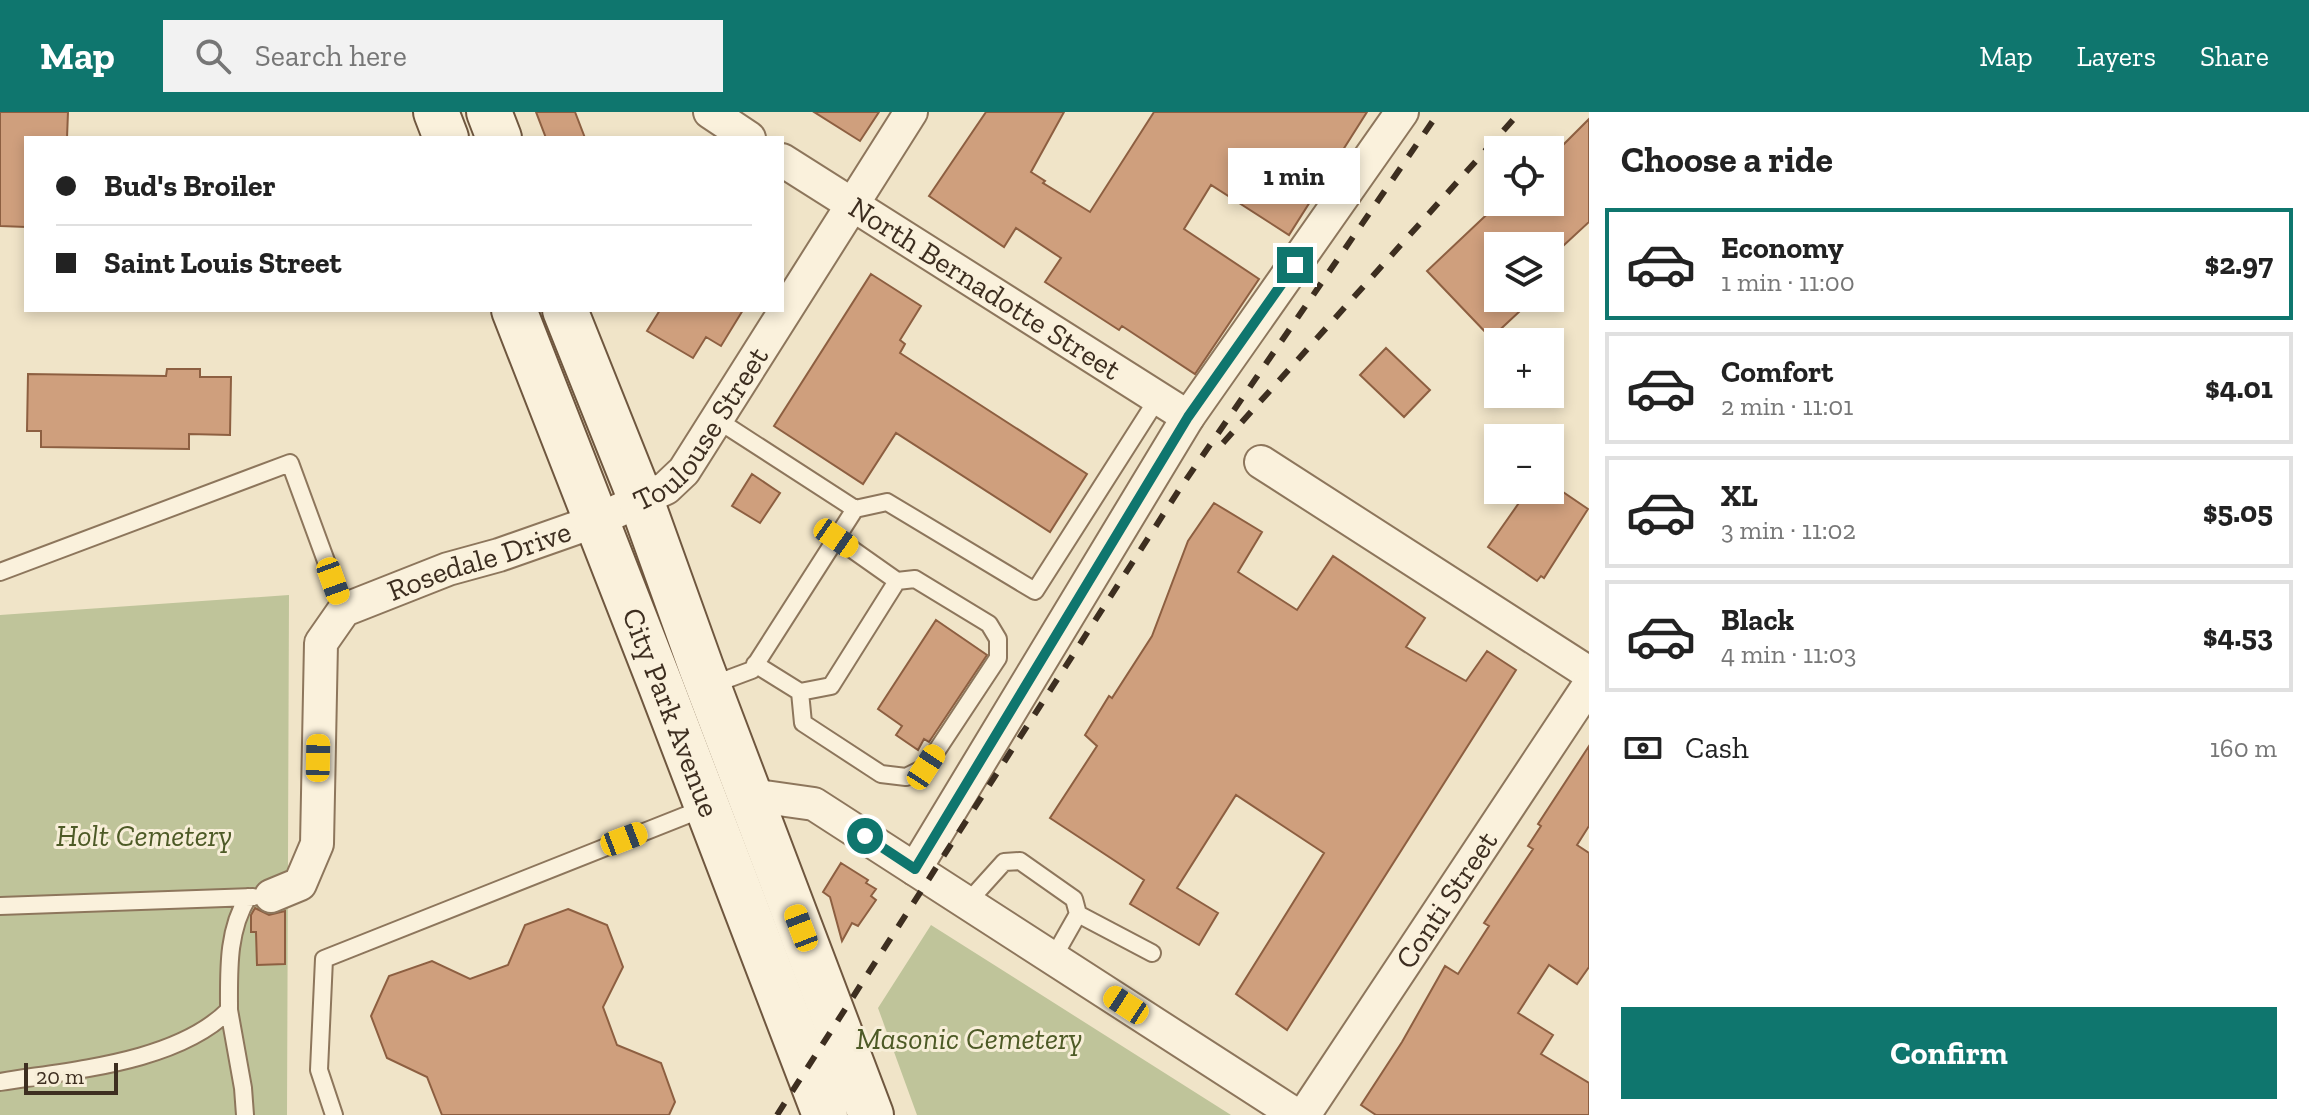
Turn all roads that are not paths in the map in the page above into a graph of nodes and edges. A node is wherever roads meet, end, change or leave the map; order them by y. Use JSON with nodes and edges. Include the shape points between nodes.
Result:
{"nodes":[{"id":1,"x":436,"y":112,"type":"edge"},
{"id":2,"x":489,"y":112,"type":"edge"},
{"id":3,"x":710,"y":112,"type":"edge"},
{"id":4,"x":911,"y":112,"type":"edge"},
{"id":5,"x":1402,"y":112,"type":"edge"},
{"id":6,"x":445,"y":136,"type":"edge"},
{"id":7,"x":498,"y":136,"type":"edge"},
{"id":8,"x":746,"y":136,"type":"edge"},
{"id":9,"x":784,"y":161,"type":"edge"},
{"id":10,"x":851,"y":205,"type":"junction"},
{"id":11,"x":784,"y":311,"type":"edge"},
{"id":12,"x":515,"y":312,"type":"edge"},
{"id":13,"x":566,"y":312,"type":"edge"},
{"id":14,"x":784,"y":312,"type":"edge"},
{"id":15,"x":1158,"y":398,"type":"junction"},
{"id":16,"x":1188,"y":417,"type":"junction"},
{"id":17,"x":716,"y":419,"type":"junction"},
{"id":18,"x":1261,"y":462,"type":"dead end"},
{"id":19,"x":641,"y":500,"type":"junction"},
{"id":20,"x":855,"y":509,"type":"junction"},
{"id":21,"x":596,"y":521,"type":"junction"},
{"id":22,"x":836,"y":538,"type":"junction"},
{"id":23,"x":0,"y":572,"type":"edge"},
{"id":24,"x":897,"y":581,"type":"junction"},
{"id":25,"x":344,"y":610,"type":"junction"},
{"id":26,"x":755,"y":664,"type":"junction"},
{"id":27,"x":1589,"y":673,"type":"edge"},
{"id":28,"x":687,"y":678,"type":"junction"},
{"id":29,"x":1589,"y":685,"type":"edge"},
{"id":30,"x":800,"y":692,"type":"junction"},
{"id":31,"x":751,"y":795,"type":"junction"},
{"id":32,"x":708,"y":806,"type":"junction"},
{"id":33,"x":915,"y":869,"type":"junction"},
{"id":34,"x":259,"y":896,"type":"junction"},
{"id":35,"x":967,"y":903,"type":"junction"},
{"id":36,"x":0,"y":906,"type":"edge"},
{"id":37,"x":1078,"y":914,"type":"junction"},
{"id":38,"x":1152,"y":953,"type":"dead end"},
{"id":39,"x":1053,"y":958,"type":"junction"},
{"id":40,"x":229,"y":1010,"type":"junction"},
{"id":41,"x":0,"y":1082,"type":"edge"},
{"id":42,"x":245,"y":1115,"type":"edge"},
{"id":43,"x":334,"y":1115,"type":"edge"},
{"id":44,"x":825,"y":1115,"type":"edge"},
{"id":45,"x":871,"y":1115,"type":"edge"},
{"id":46,"x":1296,"y":1115,"type":"edge"},
{"id":47,"x":1304,"y":1115,"type":"edge"}],
"edges":[{"from":1,"to":6,"type":"main road"},
{"from":2,"to":7,"type":"main road"},
{"from":3,"to":8,"type":"street"},
{"from":4,"to":10,"type":"street","name":"Toulouse Street"},
{"from":5,"to":16,"type":"street"},
{"from":9,"to":10,"type":"street","name":"North Bernadotte Street"},
{"from":10,"to":11,"type":"street","name":"Toulouse Street"},
{"from":10,"to":15,"type":"street","name":"North Bernadotte Street"},
{"from":12,"to":21,"type":"main road","name":"City Park Avenue"},
{"from":13,"to":19,"type":"main road","name":"City Park Avenue"},
{"from":14,"to":17,"type":"street","name":"Toulouse Street"},
{"from":15,"to":16,"type":"street","name":"North Bernadotte Street"},
{"from":15,"to":20,"type":"lane","via":[[1035,591],[887,502]]},
{"from":16,"to":33,"type":"street"},
{"from":17,"to":19,"type":"street","name":"Toulouse Street","via":[[684,471],[666,488]]},
{"from":17,"to":20,"type":"lane"},
{"from":18,"to":27,"type":"street"},
{"from":19,"to":21,"type":"street","name":"Toulouse Street"},
{"from":19,"to":28,"type":"main road","name":"City Park Avenue"},
{"from":20,"to":22,"type":"lane"},
{"from":21,"to":25,"type":"street","name":"Rosedale Drive","via":[[448,569]]},
{"from":21,"to":28,"type":"main road","name":"City Park Avenue"},
{"from":22,"to":24,"type":"lane"},
{"from":22,"to":26,"type":"lane"},
{"from":23,"to":25,"type":"lane","via":[[290,463]]},
{"from":24,"to":30,"type":"lane","via":[[831,686]]},
{"from":24,"to":30,"type":"lane","via":[[915,579],[989,624],[998,639],[998,658],[926,767],[906,777],[881,774],[803,723]]},
{"from":25,"to":34,"type":"street","via":[[321,643],[317,844],[300,884]]},
{"from":26,"to":28,"type":"lane","via":[[752,670]]},
{"from":26,"to":30,"type":"lane"},
{"from":28,"to":31,"type":"main road","name":"City Park Avenue"},
{"from":28,"to":32,"type":"main road","name":"City Park Avenue"},
{"from":29,"to":47,"type":"street","name":"Conti Street"},
{"from":31,"to":33,"type":"street","via":[[814,804]]},
{"from":31,"to":45,"type":"main road","name":"City Park Avenue"},
{"from":32,"to":43,"type":"lane","via":[[324,959],[319,1070]]},
{"from":32,"to":44,"type":"main road","name":"City Park Avenue"},
{"from":33,"to":35,"type":"street"},
{"from":34,"to":36,"type":"lane"},
{"from":34,"to":40,"type":"lane","via":[[236,916]]},
{"from":35,"to":37,"type":"lane","via":[[1004,862],[1020,861],[1074,899]]},
{"from":35,"to":39,"type":"street"},
{"from":37,"to":38,"type":"lane"},
{"from":37,"to":39,"type":"lane"},
{"from":39,"to":46,"type":"street"},
{"from":40,"to":41,"type":"lane","via":[[216,1023],[165,1048]]},
{"from":40,"to":42,"type":"lane"}]}
